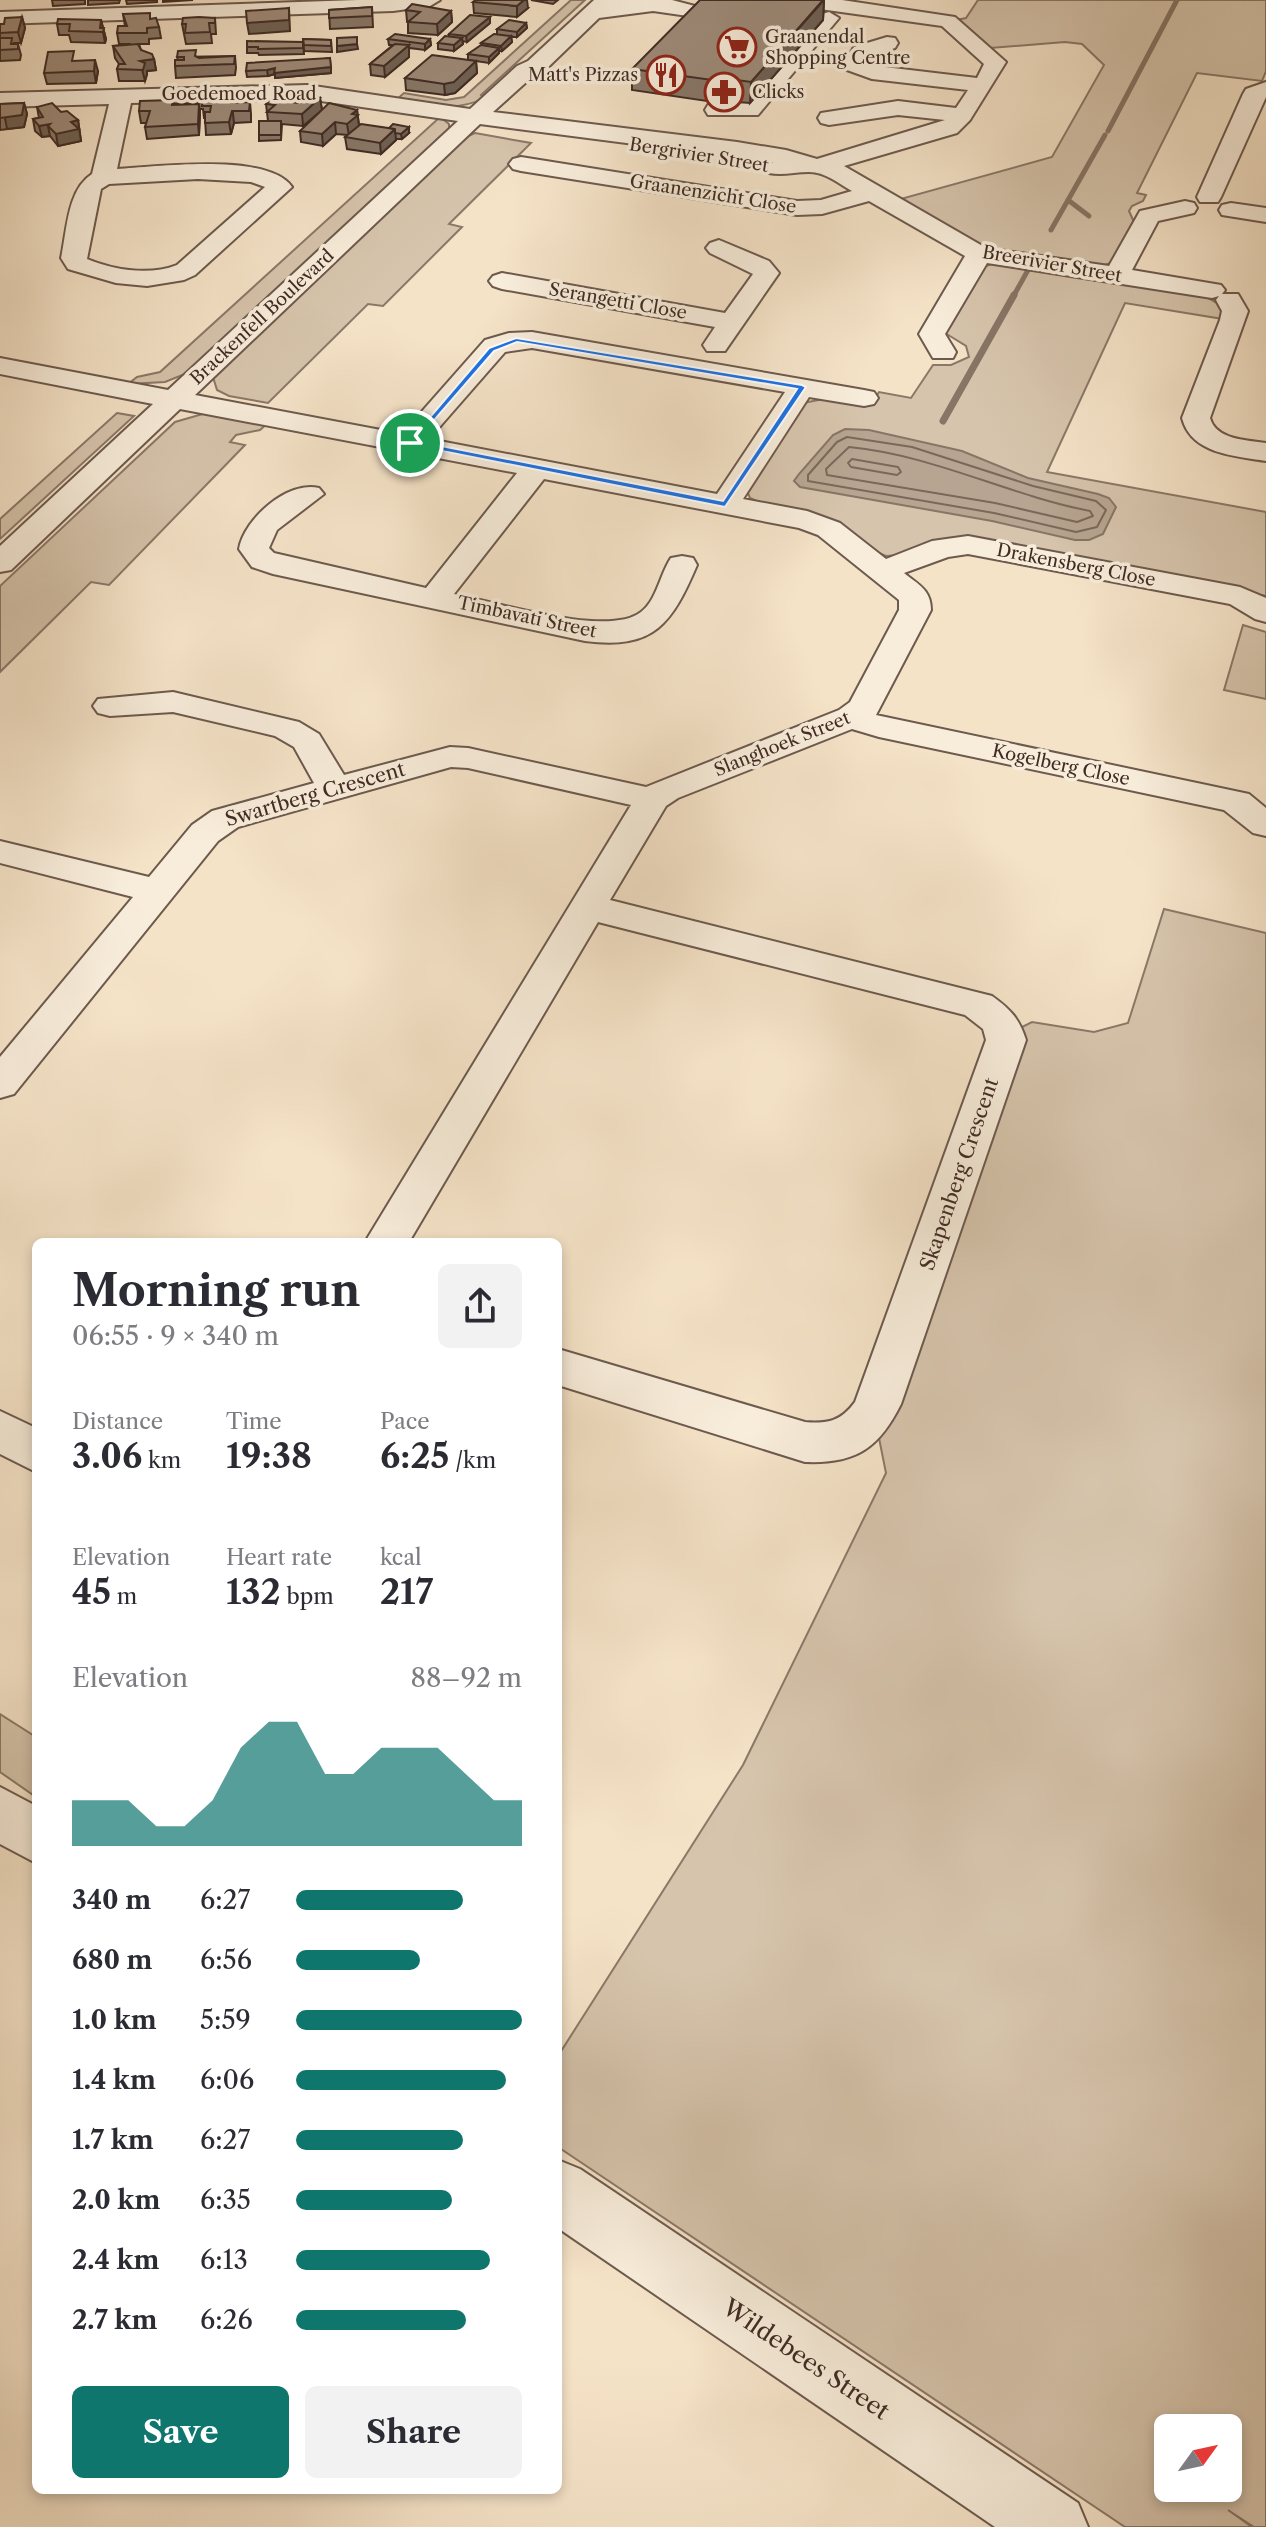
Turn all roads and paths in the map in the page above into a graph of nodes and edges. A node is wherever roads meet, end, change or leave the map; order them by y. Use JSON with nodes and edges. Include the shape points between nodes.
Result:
{"nodes":[{"id":1,"x":430,"y":0,"type":"edge"},
{"id":2,"x":798,"y":0,"type":"edge"},
{"id":3,"x":597,"y":4,"type":"edge"},
{"id":4,"x":225,"y":5,"type":"edge"},
{"id":5,"x":686,"y":5,"type":"edge"},
{"id":6,"x":0,"y":8,"type":"edge"},
{"id":7,"x":26,"y":17,"type":"junction"},
{"id":8,"x":0,"y":18,"type":"edge"},
{"id":9,"x":829,"y":18,"type":"dead end"},
{"id":10,"x":887,"y":43,"type":"dead end"},
{"id":11,"x":983,"y":85,"type":"junction"},
{"id":12,"x":1266,"y":89,"type":"edge"},
{"id":13,"x":504,"y":90,"type":"junction"},
{"id":14,"x":122,"y":96,"type":"junction"},
{"id":15,"x":0,"y":100,"type":"edge"},
{"id":16,"x":962,"y":115,"type":"junction"},
{"id":17,"x":477,"y":117,"type":"junction"},
{"id":18,"x":829,"y":118,"type":"dead end"},
{"id":19,"x":518,"y":123,"type":"junction"},
{"id":20,"x":696,"y":134,"type":"junction"},
{"id":21,"x":521,"y":164,"type":"dead end"},
{"id":22,"x":812,"y":166,"type":"junction"},
{"id":23,"x":598,"y":176,"type":"junction"},
{"id":24,"x":103,"y":177,"type":"junction"},
{"id":25,"x":873,"y":192,"type":"junction"},
{"id":26,"x":581,"y":194,"type":"dead end"},
{"id":27,"x":1209,"y":197,"type":"junction"},
{"id":28,"x":1185,"y":208,"type":"junction"},
{"id":29,"x":1231,"y":210,"type":"junction"},
{"id":30,"x":1266,"y":215,"type":"edge"},
{"id":31,"x":719,"y":248,"type":"dead end"},
{"id":32,"x":979,"y":254,"type":"junction"},
{"id":33,"x":1117,"y":275,"type":"junction"},
{"id":34,"x":502,"y":281,"type":"dead end"},
{"id":35,"x":733,"y":322,"type":"junction"},
{"id":36,"x":943,"y":352,"type":"dead end"},
{"id":37,"x":0,"y":366,"type":"edge"},
{"id":38,"x":700,"y":369,"type":"junction"},
{"id":39,"x":802,"y":387,"type":"junction"},
{"id":40,"x":864,"y":398,"type":"dead end"},
{"id":41,"x":175,"y":399,"type":"junction"},
{"id":42,"x":410,"y":443,"type":"junction"},
{"id":43,"x":1266,"y":452,"type":"edge"},
{"id":44,"x":536,"y":469,"type":"junction"},
{"id":45,"x":309,"y":494,"type":"dead end"},
{"id":46,"x":725,"y":504,"type":"junction"},
{"id":47,"x":0,"y":563,"type":"edge"},
{"id":48,"x":682,"y":565,"type":"dead end"},
{"id":49,"x":884,"y":570,"type":"junction"},
{"id":50,"x":435,"y":597,"type":"junction"},
{"id":51,"x":1266,"y":612,"type":"edge"},
{"id":52,"x":110,"y":706,"type":"dead end"},
{"id":53,"x":851,"y":717,"type":"junction"},
{"id":54,"x":334,"y":788,"type":"junction"},
{"id":55,"x":652,"y":799,"type":"junction"},
{"id":56,"x":1266,"y":825,"type":"edge"},
{"id":57,"x":0,"y":852,"type":"edge"},
{"id":58,"x":157,"y":891,"type":"junction"},
{"id":59,"x":588,"y":907,"type":"junction"},
{"id":60,"x":13,"y":1049,"type":"edge"},
{"id":61,"x":0,"y":1084,"type":"edge"},
{"id":62,"x":389,"y":1238,"type":"edge"},
{"id":63,"x":562,"y":1368,"type":"edge"},
{"id":64,"x":0,"y":1430,"type":"edge"},
{"id":65,"x":32,"y":1450,"type":"edge"},
{"id":66,"x":0,"y":1813,"type":"edge"},
{"id":67,"x":32,"y":1834,"type":"edge"},
{"id":68,"x":562,"y":2194,"type":"edge"},
{"id":69,"x":1054,"y":2527,"type":"edge"}],
"edges":[{"from":1,"to":4,"type":"street","via":[[393,5]]},
{"from":2,"to":11,"type":"street","via":[[948,21],[993,59],[994,68]]},
{"from":3,"to":5,"type":"street"},
{"from":3,"to":13,"type":"street","name":"Brackenfell Boulevard","via":[[536,66]]},
{"from":4,"to":7,"type":"street"},
{"from":6,"to":7,"type":"street","via":[[20,8]]},
{"from":7,"to":8,"type":"street"},
{"from":9,"to":20,"type":"street","via":[[750,110]]},
{"from":10,"to":11,"type":"street","via":[[862,52],[855,65],[872,72]]},
{"from":11,"to":16,"type":"street"},
{"from":12,"to":27,"type":"street","via":[[1254,94]]},
{"from":13,"to":17,"type":"street","name":"Brackenfell Boulevard"},
{"from":13,"to":19,"type":"street","via":[[508,111]]},
{"from":14,"to":15,"type":"street","name":"Goedemoed Road"},
{"from":14,"to":17,"type":"street","name":"Goedemoed Road","via":[[307,92]]},
{"from":14,"to":24,"type":"street"},
{"from":16,"to":18,"type":"street","via":[[898,108]]},
{"from":16,"to":22,"type":"street","name":"Bergrivier Street","via":[[942,131]]},
{"from":17,"to":19,"type":"street","name":"Bergrivier Street"},
{"from":17,"to":41,"type":"street","name":"Brackenfell Boulevard"},
{"from":19,"to":20,"type":"street","name":"Bergrivier Street","via":[[622,143]]},
{"from":20,"to":22,"type":"street","name":"Bergrivier Street","via":[[768,168]]},
{"from":21,"to":23,"type":"street","name":"Graanenzicht Close"},
{"from":22,"to":25,"type":"street","name":"Breerivier Street","via":[[833,170]]},
{"from":23,"to":25,"type":"street","name":"Graanenzicht Close","via":[[806,208]]},
{"from":23,"to":26,"type":"street"},
{"from":24,"to":24,"type":"street","via":[[88,189],[74,258],[87,268],[147,279],[186,270],[280,187],[270,178],[237,172]]},
{"from":25,"to":32,"type":"street","name":"Breerivier Street"},
{"from":27,"to":28,"type":"street","via":[[1188,200]]},
{"from":27,"to":29,"type":"street"},
{"from":28,"to":29,"type":"street","via":[[1209,217]]},
{"from":28,"to":33,"type":"street","via":[[1149,216]]},
{"from":29,"to":30,"type":"street"},
{"from":31,"to":35,"type":"street","via":[[766,273]]},
{"from":32,"to":33,"type":"street","name":"Breerivier Street"},
{"from":32,"to":36,"type":"street","via":[[932,334]]},
{"from":33,"to":43,"type":"street","name":"Breerivier Street","via":[[1237,293],[1233,320],[1196,426],[1224,444]]},
{"from":34,"to":35,"type":"street","name":"Serangetti Close"},
{"from":35,"to":38,"type":"street"},
{"from":37,"to":41,"type":"street","name":"Slanghoek Street"},
{"from":38,"to":39,"type":"street"},
{"from":38,"to":42,"type":"street","via":[[532,340],[509,341],[491,350]]},
{"from":39,"to":40,"type":"street"},
{"from":39,"to":46,"type":"street"},
{"from":41,"to":42,"type":"street","name":"Slanghoek Street"},
{"from":41,"to":47,"type":"street","name":"Brackenfell Boulevard"},
{"from":42,"to":44,"type":"street","name":"Slanghoek Street"},
{"from":44,"to":46,"type":"street","name":"Slanghoek Street"},
{"from":44,"to":50,"type":"street","name":"Timbavati Street"},
{"from":45,"to":50,"type":"street","name":"Timbavati Street","via":[[256,537],[254,549],[263,560]]},
{"from":46,"to":49,"type":"street","name":"Slanghoek Street","via":[[819,523]]},
{"from":48,"to":50,"type":"street","name":"Timbavati Street","via":[[655,616],[614,632],[585,631]]},
{"from":49,"to":51,"type":"street","name":"Drakensberg Close","via":[[943,548],[968,545],[1240,596]]},
{"from":49,"to":53,"type":"street","name":"Slanghoek Street","via":[[912,592],[916,604],[868,704]]},
{"from":52,"to":54,"type":"street","via":[[173,702],[287,729],[307,741]]},
{"from":53,"to":55,"type":"street","name":"Slanghoek Street"},
{"from":53,"to":56,"type":"street","name":"Kogelberg Close","via":[[1236,802]]},
{"from":54,"to":55,"type":"street","name":"Swartberg Crescent","via":[[459,757]]},
{"from":54,"to":58,"type":"street","name":"Swartberg Crescent","via":[[218,822]]},
{"from":55,"to":59,"type":"street"},
{"from":57,"to":58,"type":"street"},
{"from":58,"to":60,"type":"street","name":"Swartberg Crescent"},
{"from":59,"to":62,"type":"street"},
{"from":59,"to":63,"type":"street","name":"Skapenberg Crescent","via":[[978,1005],[1001,1023],[1006,1040],[878,1404],[864,1427],[836,1441],[805,1442]]},
{"from":60,"to":61,"type":"street","name":"Swartberg Crescent"},
{"from":64,"to":65,"type":"street"},
{"from":66,"to":67,"type":"street"},
{"from":68,"to":69,"type":"street","name":"Wildebees Street"}]}
